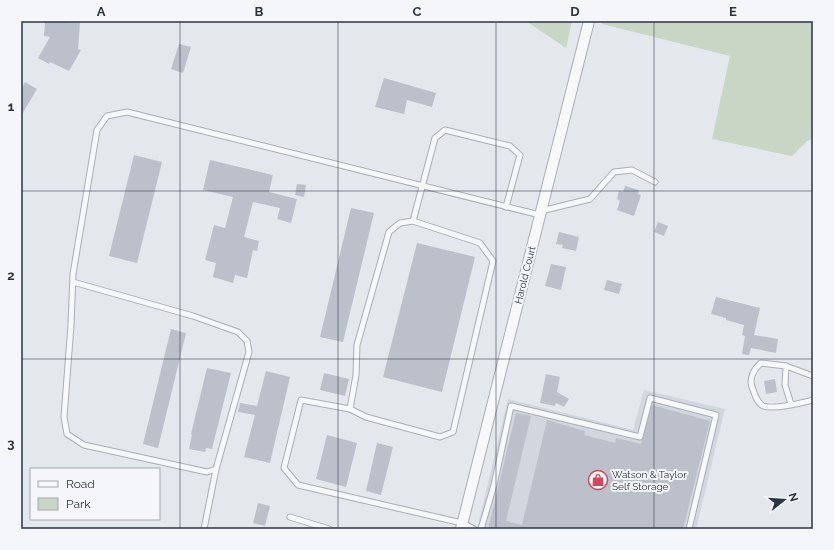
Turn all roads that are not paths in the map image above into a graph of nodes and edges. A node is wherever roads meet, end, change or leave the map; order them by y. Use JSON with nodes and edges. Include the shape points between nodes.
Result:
{"nodes":[{"id":1,"x":589,"y":21,"type":"edge"},
{"id":2,"x":655,"y":182,"type":"dead end"},
{"id":3,"x":422,"y":186,"type":"junction"},
{"id":4,"x":506,"y":206,"type":"junction"},
{"id":5,"x":540,"y":213,"type":"junction"},
{"id":6,"x":413,"y":221,"type":"junction"},
{"id":7,"x":73,"y":282,"type":"junction"},
{"id":8,"x":786,"y":366,"type":"junction"},
{"id":9,"x":813,"y":376,"type":"edge"},
{"id":10,"x":813,"y":400,"type":"edge"},
{"id":11,"x":791,"y":404,"type":"junction"},
{"id":12,"x":350,"y":409,"type":"junction"},
{"id":13,"x":216,"y":469,"type":"junction"},
{"id":14,"x":290,"y":517,"type":"dead end"},
{"id":15,"x":462,"y":526,"type":"edge"},
{"id":16,"x":204,"y":529,"type":"edge"},
{"id":17,"x":329,"y":529,"type":"edge"},
{"id":18,"x":474,"y":529,"type":"edge"},
{"id":19,"x":481,"y":529,"type":"edge"},
{"id":20,"x":689,"y":529,"type":"edge"}],
"edges":[{"from":1,"to":5,"type":"street","name":"Harold Court"},
{"from":2,"to":5,"type":"lane","via":[[632,170],[614,172],[590,199]]},
{"from":3,"to":4,"type":"lane"},
{"from":3,"to":4,"type":"lane","via":[[435,138],[446,130],[510,146],[520,155]]},
{"from":3,"to":6,"type":"lane"},
{"from":3,"to":7,"type":"lane","via":[[127,112],[107,116],[98,130],[79,232]]},
{"from":4,"to":5,"type":"lane"},
{"from":5,"to":15,"type":"street","name":"Harold Court"},
{"from":6,"to":12,"type":"lane","via":[[400,223],[389,232],[357,345],[356,375]]},
{"from":6,"to":12,"type":"lane","via":[[480,243],[493,261],[453,432],[440,437],[366,417]]},
{"from":7,"to":13,"type":"lane","via":[[64,417],[67,434],[84,445],[207,472]]},
{"from":7,"to":13,"type":"lane","via":[[193,316],[238,332],[247,341],[248,352]]},
{"from":8,"to":9,"type":"lane"},
{"from":8,"to":11,"type":"lane","via":[[785,386]]},
{"from":8,"to":11,"type":"lane","via":[[761,363],[754,370],[751,384],[757,400],[764,406]]},
{"from":10,"to":11,"type":"lane"},
{"from":12,"to":15,"type":"lane","via":[[301,400],[284,468],[298,485]]},
{"from":13,"to":16,"type":"lane"},
{"from":14,"to":17,"type":"lane"},
{"from":15,"to":18,"type":"lane"},
{"from":19,"to":20,"type":"lane","via":[[496,478],[511,406],[640,436],[650,398],[716,415]]}]}
